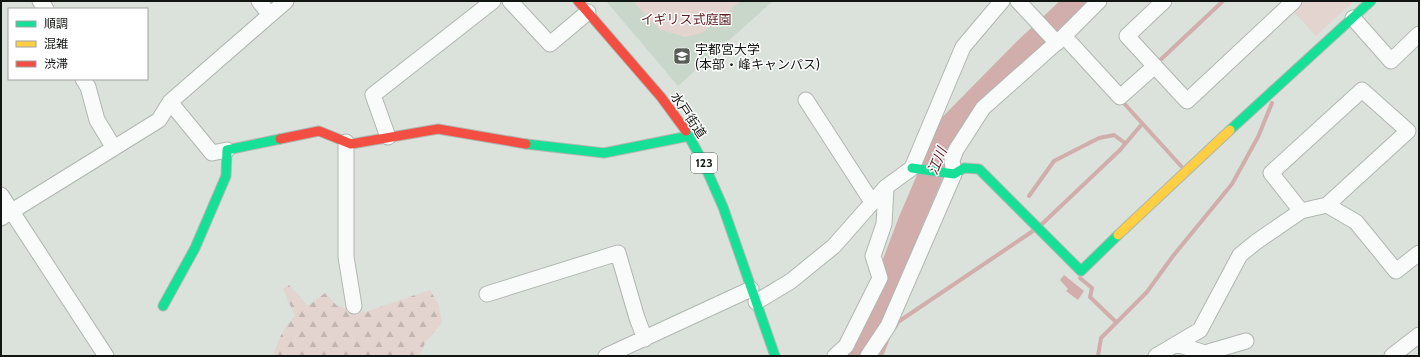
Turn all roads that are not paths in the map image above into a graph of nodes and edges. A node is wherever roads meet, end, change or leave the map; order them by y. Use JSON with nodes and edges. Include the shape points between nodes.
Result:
{"nodes":[{"id":1,"x":259,"y":1,"type":"edge"},
{"id":2,"x":286,"y":1,"type":"edge"},
{"id":3,"x":493,"y":1,"type":"edge"},
{"id":4,"x":510,"y":1,"type":"edge"},
{"id":5,"x":1002,"y":1,"type":"edge"},
{"id":6,"x":1018,"y":1,"type":"edge"},
{"id":7,"x":1099,"y":1,"type":"edge"},
{"id":8,"x":1164,"y":1,"type":"edge"},
{"id":9,"x":1294,"y":1,"type":"edge"},
{"id":10,"x":1371,"y":1,"type":"edge"},
{"id":11,"x":583,"y":6,"type":"edge"},
{"id":12,"x":270,"y":15,"type":"junction"},
{"id":13,"x":1353,"y":18,"type":"junction"},
{"id":14,"x":1419,"y":34,"type":"edge"},
{"id":15,"x":1060,"y":40,"type":"junction"},
{"id":16,"x":1155,"y":66,"type":"junction"},
{"id":17,"x":84,"y":80,"type":"edge"},
{"id":18,"x":806,"y":100,"type":"dead end"},
{"id":19,"x":170,"y":102,"type":"junction"},
{"id":20,"x":1413,"y":134,"type":"edge"},
{"id":21,"x":689,"y":136,"type":"junction"},
{"id":22,"x":388,"y":137,"type":"junction"},
{"id":23,"x":346,"y":142,"type":"junction"},
{"id":24,"x":114,"y":148,"type":"junction"},
{"id":25,"x":227,"y":150,"type":"junction"},
{"id":26,"x":912,"y":168,"type":"junction"},
{"id":27,"x":954,"y":174,"type":"junction"},
{"id":28,"x":886,"y":186,"type":"junction"},
{"id":29,"x":1,"y":195,"type":"edge"},
{"id":30,"x":872,"y":202,"type":"junction"},
{"id":31,"x":1327,"y":205,"type":"junction"},
{"id":32,"x":1301,"y":212,"type":"junction"},
{"id":33,"x":6,"y":214,"type":"edge"},
{"id":34,"x":1419,"y":252,"type":"edge"},
{"id":35,"x":487,"y":294,"type":"dead end"},
{"id":36,"x":753,"y":295,"type":"junction"},
{"id":37,"x":163,"y":306,"type":"dead end"},
{"id":38,"x":354,"y":306,"type":"dead end"},
{"id":39,"x":1419,"y":335,"type":"edge"},
{"id":40,"x":645,"y":339,"type":"junction"},
{"id":41,"x":1246,"y":341,"type":"dead end"},
{"id":42,"x":1176,"y":344,"type":"junction"},
{"id":43,"x":106,"y":356,"type":"edge"},
{"id":44,"x":606,"y":356,"type":"edge"},
{"id":45,"x":775,"y":356,"type":"edge"},
{"id":46,"x":835,"y":356,"type":"edge"},
{"id":47,"x":868,"y":356,"type":"edge"},
{"id":48,"x":1156,"y":356,"type":"edge"},
{"id":49,"x":1392,"y":356,"type":"edge"}],
"edges":[{"from":1,"to":12,"type":"street"},
{"from":2,"to":12,"type":"street"},
{"from":3,"to":22,"type":"street","via":[[373,95]]},
{"from":4,"to":11,"type":"street","via":[[550,44]]},
{"from":5,"to":26,"type":"street","via":[[963,47]]},
{"from":6,"to":15,"type":"street"},
{"from":7,"to":15,"type":"street"},
{"from":8,"to":16,"type":"street","via":[[1127,36]]},
{"from":9,"to":16,"type":"street","via":[[1187,101]]},
{"from":10,"to":13,"type":"main road"},
{"from":11,"to":21,"type":"main road","name":"水戸街道","number":"123","via":[[662,97]]},
{"from":12,"to":19,"type":"street"},
{"from":13,"to":14,"type":"street","via":[[1391,61]]},
{"from":13,"to":27,"type":"main road","via":[[1182,174],[1081,271],[980,169],[964,168]]},
{"from":15,"to":16,"type":"street","via":[[1120,97]]},
{"from":15,"to":27,"type":"street","via":[[983,108],[956,150],[952,160]]},
{"from":17,"to":24,"type":"street","via":[[97,120]]},
{"from":18,"to":30,"type":"street"},
{"from":19,"to":24,"type":"street","via":[[159,120]]},
{"from":19,"to":25,"type":"street","via":[[212,153]]},
{"from":20,"to":31,"type":"street"},
{"from":20,"to":32,"type":"street","via":[[1362,90],[1271,173]]},
{"from":21,"to":22,"type":"main road","via":[[604,153],[496,140],[438,129]]},
{"from":21,"to":36,"type":"main road","name":"水戸街道","number":"123","via":[[715,189]]},
{"from":22,"to":23,"type":"main road","via":[[351,144]]},
{"from":23,"to":25,"type":"main road","via":[[319,131]]},
{"from":23,"to":38,"type":"street","via":[[346,257]]},
{"from":24,"to":33,"type":"street"},
{"from":25,"to":37,"type":"main road","via":[[226,176],[195,248]]},
{"from":26,"to":27,"type":"main road"},
{"from":26,"to":28,"type":"street"},
{"from":27,"to":47,"type":"street","via":[[888,326]]},
{"from":28,"to":30,"type":"street"},
{"from":28,"to":46,"type":"street","via":[[884,224],[873,256],[880,278],[846,346]]},
{"from":29,"to":33,"type":"street"},
{"from":30,"to":36,"type":"street","via":[[834,246],[791,282]]},
{"from":31,"to":32,"type":"street"},
{"from":31,"to":34,"type":"street","via":[[1356,222],[1396,271]]},
{"from":32,"to":42,"type":"street","via":[[1240,255],[1200,330]]},
{"from":33,"to":43,"type":"street","via":[[56,277]]},
{"from":35,"to":40,"type":"street","via":[[618,253]]},
{"from":36,"to":40,"type":"street"},
{"from":36,"to":45,"type":"main road","name":"水戸街道","number":"123"},
{"from":39,"to":49,"type":"street"},
{"from":40,"to":44,"type":"street"},
{"from":41,"to":42,"type":"street","via":[[1205,353]]},
{"from":42,"to":48,"type":"street"}]}
